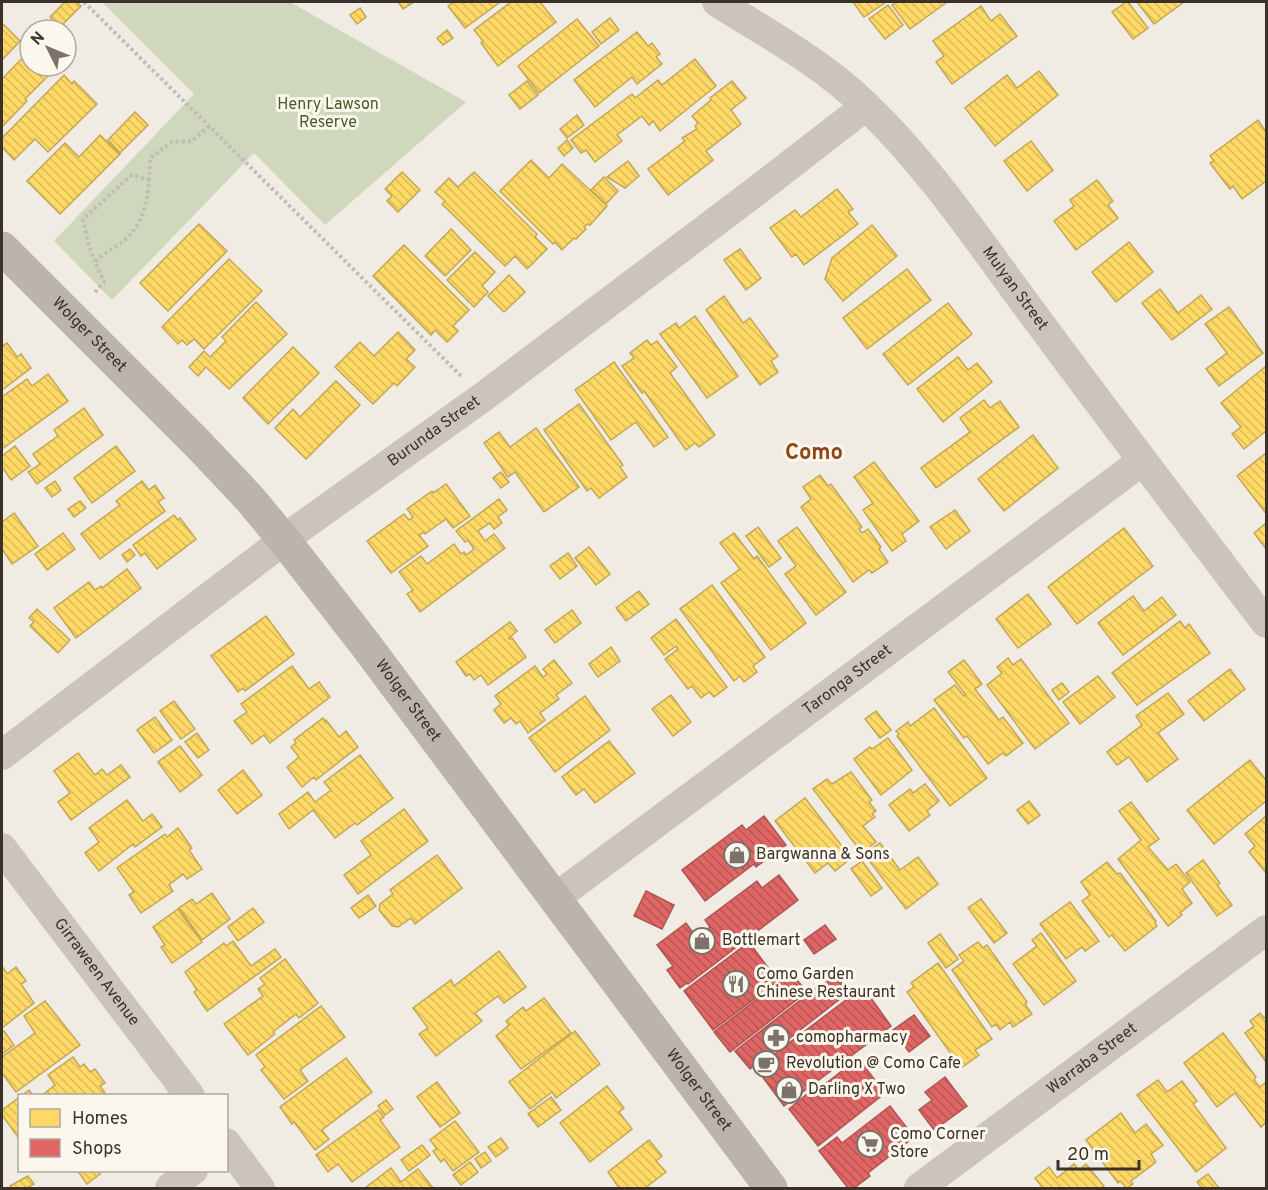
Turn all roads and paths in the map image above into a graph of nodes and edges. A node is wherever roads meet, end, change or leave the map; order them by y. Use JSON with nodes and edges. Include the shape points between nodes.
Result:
{"nodes":[{"id":1,"x":84,"y":2,"type":"edge"},
{"id":2,"x":717,"y":2,"type":"edge"},
{"id":3,"x":866,"y":106,"type":"junction"},
{"id":4,"x":210,"y":126,"type":"junction"},
{"id":5,"x":150,"y":180,"type":"junction"},
{"id":6,"x":2,"y":248,"type":"edge"},
{"id":7,"x":95,"y":262,"type":"junction"},
{"id":8,"x":95,"y":292,"type":"dead end"},
{"id":9,"x":483,"y":397,"type":"junction"},
{"id":10,"x":1142,"y":461,"type":"junction"},
{"id":11,"x":284,"y":540,"type":"junction"},
{"id":12,"x":1266,"y":623,"type":"edge"},
{"id":13,"x":2,"y":755,"type":"edge"},
{"id":14,"x":2,"y":848,"type":"edge"},
{"id":15,"x":554,"y":899,"type":"junction"},
{"id":16,"x":1266,"y":930,"type":"edge"},
{"id":17,"x":189,"y":1094,"type":"edge"},
{"id":18,"x":228,"y":1145,"type":"edge"},
{"id":19,"x":190,"y":1172,"type":"edge"},
{"id":20,"x":170,"y":1188,"type":"edge"},
{"id":21,"x":260,"y":1188,"type":"edge"},
{"id":22,"x":771,"y":1188,"type":"edge"},
{"id":23,"x":919,"y":1188,"type":"edge"}],
"edges":[{"from":1,"to":4,"type":"path"},
{"from":2,"to":3,"type":"street","name":"Mulyan Street","via":[[800,53]]},
{"from":3,"to":9,"type":"street","name":"Burunda Street"},
{"from":3,"to":10,"type":"street","name":"Mulyan Street","via":[[946,198]]},
{"from":4,"to":5,"type":"path","via":[[192,141],[172,142],[150,158]]},
{"from":4,"to":9,"type":"path"},
{"from":5,"to":7,"type":"path","via":[[146,210],[129,237]]},
{"from":5,"to":7,"type":"path","via":[[132,175],[83,219]]},
{"from":6,"to":11,"type":"street","name":"Wolger Street","via":[[198,444]]},
{"from":7,"to":8,"type":"path","via":[[104,282]]},
{"from":9,"to":11,"type":"street","name":"Burunda Street"},
{"from":10,"to":12,"type":"street","name":"Mulyan Street"},
{"from":10,"to":15,"type":"street","name":"Taronga Street"},
{"from":11,"to":13,"type":"street","name":"Burunda Street"},
{"from":11,"to":15,"type":"street","name":"Wolger Street"},
{"from":14,"to":17,"type":"street","name":"Girraween Avenue"},
{"from":15,"to":22,"type":"street","name":"Wolger Street"},
{"from":16,"to":23,"type":"street","name":"Warraba Street"},
{"from":18,"to":21,"type":"street"},
{"from":19,"to":20,"type":"street"}]}
